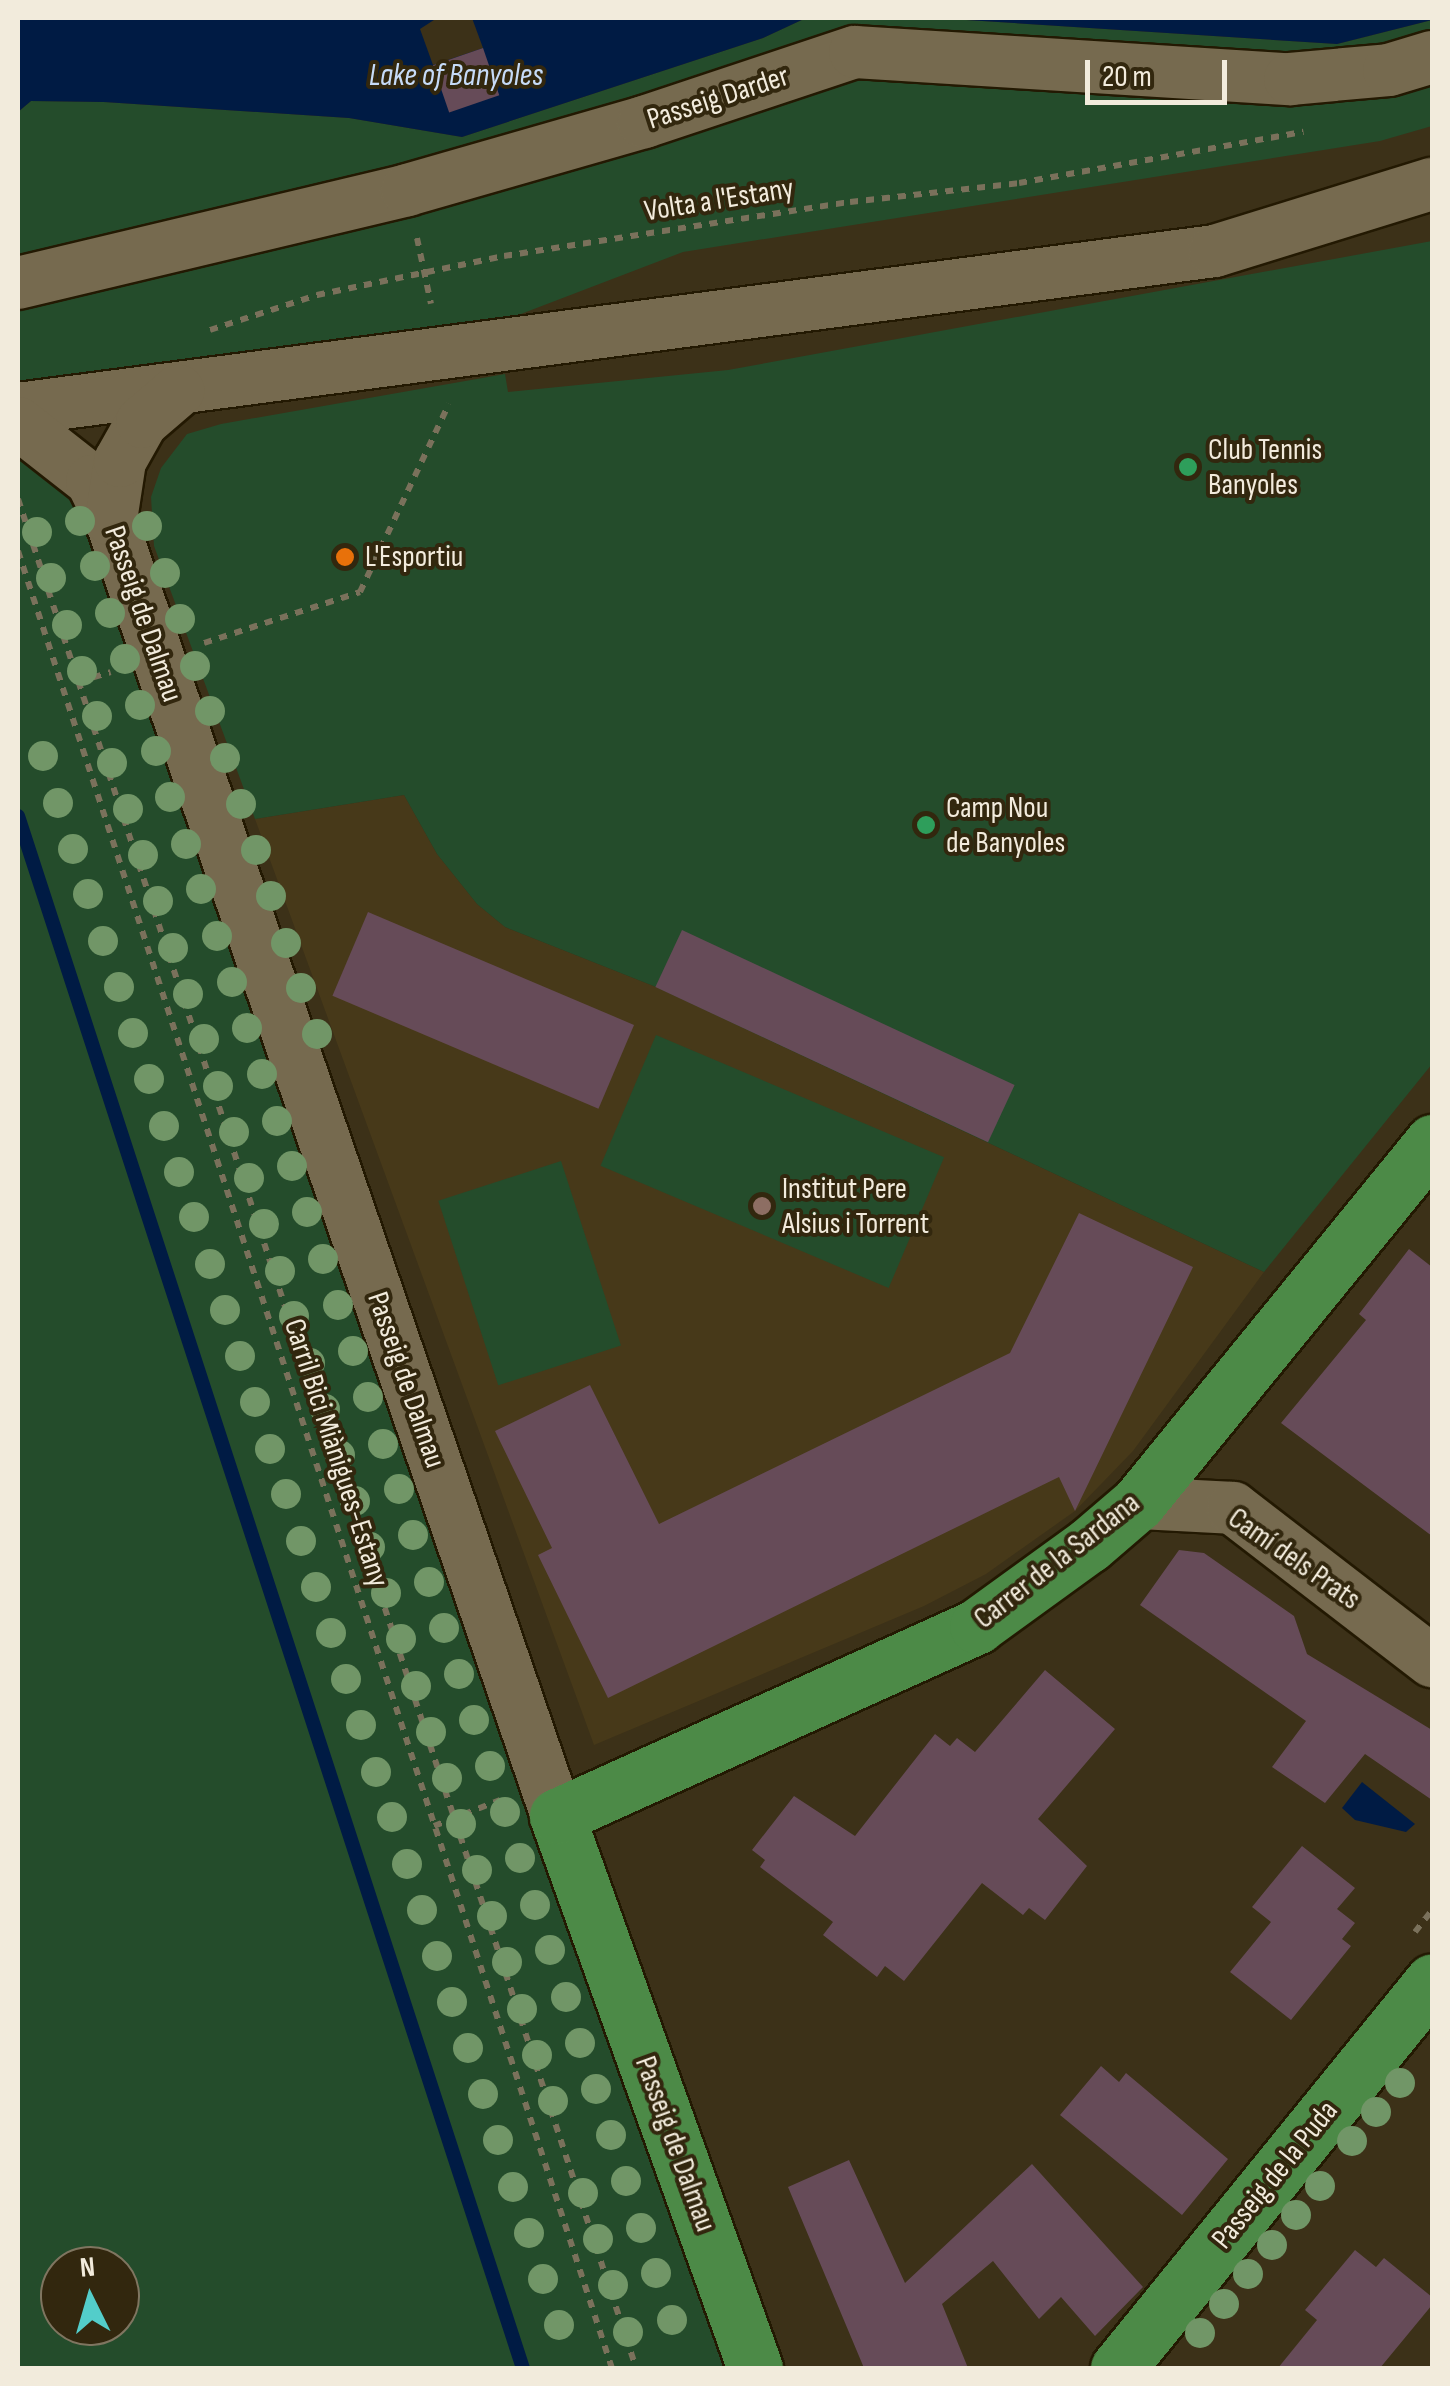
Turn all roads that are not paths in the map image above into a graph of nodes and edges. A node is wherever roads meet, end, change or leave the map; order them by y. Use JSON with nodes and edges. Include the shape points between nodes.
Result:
{"nodes":[{"id":1,"x":1432,"y":57,"type":"edge"},
{"id":2,"x":1432,"y":184,"type":"edge"},
{"id":3,"x":18,"y":284,"type":"edge"},
{"id":4,"x":178,"y":391,"type":"junction"},
{"id":5,"x":18,"y":409,"type":"edge"},
{"id":6,"x":18,"y":423,"type":"edge"},
{"id":7,"x":111,"y":520,"type":"junction"},
{"id":8,"x":1432,"y":1142,"type":"edge"},
{"id":9,"x":1138,"y":1503,"type":"junction"},
{"id":10,"x":1432,"y":1662,"type":"edge"},
{"id":11,"x":557,"y":1816,"type":"junction"},
{"id":12,"x":1432,"y":1981,"type":"edge"},
{"id":13,"x":755,"y":2368,"type":"edge"},
{"id":14,"x":1118,"y":2368,"type":"edge"}],
"edges":[{"from":1,"to":3,"type":"street","name":"Passeig Darder","via":[[1389,70],[1290,80],[855,52],[407,190]]},
{"from":2,"to":4,"type":"street","via":[[1215,250]]},
{"from":4,"to":5,"type":"street"},
{"from":4,"to":7,"type":"street","via":[[142,422],[120,461]]},
{"from":6,"to":7,"type":"street","name":"Passeig de Dalmau","via":[[92,481]]},
{"from":7,"to":11,"type":"street","name":"Passeig de Dalmau"},
{"from":8,"to":9,"type":"main road","name":"Carrer de la Sardana"},
{"from":9,"to":10,"type":"street","name":"Camí dels Prats","via":[[1233,1508]]},
{"from":9,"to":11,"type":"main road","name":"Carrer de la Sardana","via":[[977,1626]]},
{"from":11,"to":13,"type":"main road","name":"Passeig de Dalmau"},
{"from":12,"to":14,"type":"main road","name":"Passeig de la Puda"}]}
